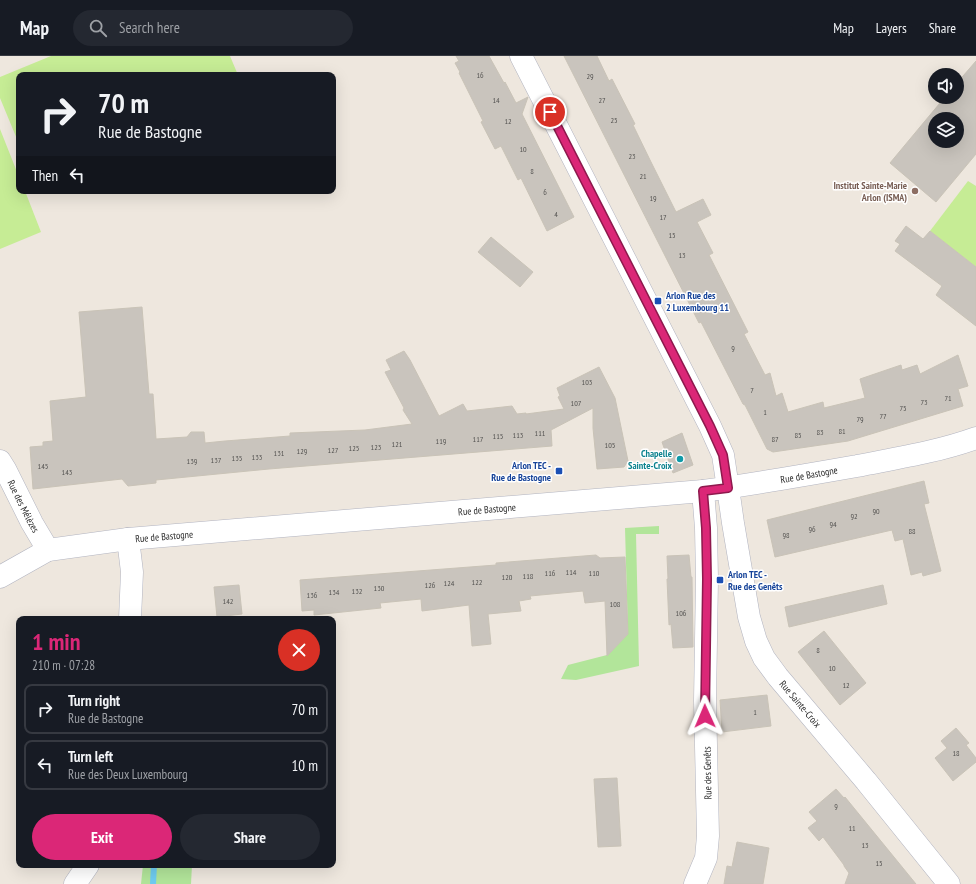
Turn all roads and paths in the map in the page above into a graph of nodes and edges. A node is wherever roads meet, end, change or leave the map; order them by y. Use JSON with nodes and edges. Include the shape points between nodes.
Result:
{"nodes":[{"id":1,"x":521,"y":56,"type":"edge"},
{"id":2,"x":976,"y":438,"type":"edge"},
{"id":3,"x":0,"y":461,"type":"edge"},
{"id":4,"x":728,"y":488,"type":"junction"},
{"id":5,"x":703,"y":491,"type":"junction"},
{"id":6,"x":128,"y":539,"type":"junction"},
{"id":7,"x":48,"y":550,"type":"junction"},
{"id":8,"x":0,"y":577,"type":"edge"},
{"id":9,"x":130,"y":616,"type":"edge"},
{"id":10,"x":86,"y":868,"type":"edge"},
{"id":11,"x":75,"y":884,"type":"edge"},
{"id":12,"x":695,"y":884,"type":"edge"},
{"id":13,"x":949,"y":884,"type":"edge"}],
"edges":[{"from":1,"to":4,"type":"street","name":"Rue Sainte-Croix","via":[[710,426],[723,455]]},
{"from":2,"to":4,"type":"street","name":"Rue de Bastogne","via":[[924,453]]},
{"from":3,"to":7,"type":"street","name":"Rue des Mélèzes"},
{"from":4,"to":5,"type":"street","name":"Rue de Bastogne"},
{"from":4,"to":13,"type":"street","name":"Rue Sainte-Croix","via":[[750,617],[756,641],[764,658]]},
{"from":5,"to":6,"type":"street","name":"Rue de Bastogne"},
{"from":5,"to":12,"type":"street","name":"Rue des Genêts","via":[[707,572],[705,701],[708,836],[706,858]]},
{"from":6,"to":7,"type":"street","name":"Rue de Bastogne"},
{"from":6,"to":9,"type":"street","via":[[132,572]]},
{"from":7,"to":8,"type":"street","name":"Rue de Bastogne"},
{"from":10,"to":11,"type":"street"}]}
